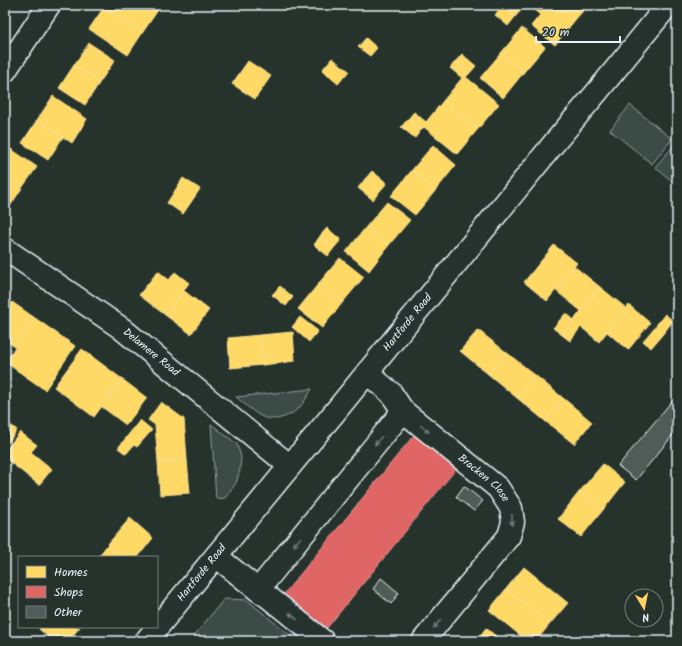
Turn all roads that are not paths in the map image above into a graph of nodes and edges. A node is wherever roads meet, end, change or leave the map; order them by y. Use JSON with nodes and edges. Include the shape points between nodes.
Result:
{"nodes":[{"id":1,"x":49,"y":5,"type":"edge"},
{"id":2,"x":668,"y":5,"type":"edge"},
{"id":3,"x":5,"y":71,"type":"edge"},
{"id":4,"x":5,"y":249,"type":"edge"},
{"id":5,"x":367,"y":373,"type":"junction"},
{"id":6,"x":403,"y":410,"type":"junction"},
{"id":7,"x":290,"y":466,"type":"junction"},
{"id":8,"x":216,"y":556,"type":"junction"},
{"id":9,"x":258,"y":590,"type":"junction"},
{"id":10,"x":158,"y":626,"type":"edge"},
{"id":11,"x":157,"y":628,"type":"edge"},
{"id":12,"x":146,"y":641,"type":"edge"},
{"id":13,"x":323,"y":641,"type":"edge"},
{"id":14,"x":423,"y":641,"type":"edge"}],
"edges":[{"from":1,"to":3,"type":"street"},
{"from":2,"to":5,"type":"street","name":"Hartforde Road"},
{"from":4,"to":7,"type":"street","name":"Delamere Road","via":[[122,328]]},
{"from":5,"to":6,"type":"street","name":"Bracken Close","via":[[391,393]]},
{"from":5,"to":7,"type":"street","name":"Hartforde Road"},
{"from":6,"to":9,"type":"street","one_way":true},
{"from":6,"to":14,"type":"street","name":"Bracken Close","one_way":true,"via":[[498,488],[511,508],[513,522],[509,536]]},
{"from":7,"to":8,"type":"street","name":"Hartforde Road"},
{"from":8,"to":9,"type":"street"},
{"from":8,"to":10,"type":"street","name":"Hartforde Road"},
{"from":13,"to":9,"type":"street","one_way":true},
{"from":11,"to":12,"type":"street","name":"Hartforde Road"}]}
